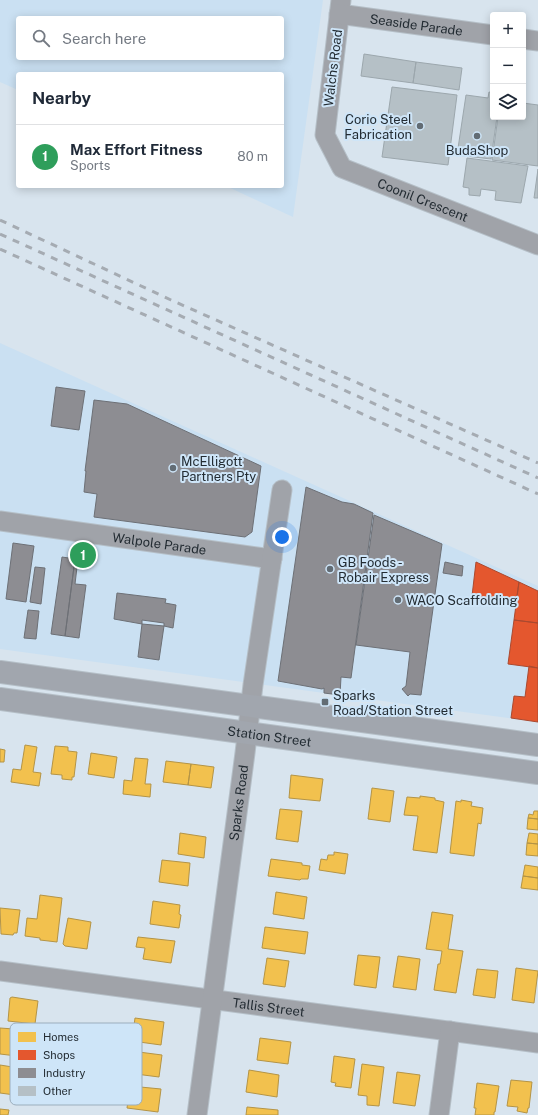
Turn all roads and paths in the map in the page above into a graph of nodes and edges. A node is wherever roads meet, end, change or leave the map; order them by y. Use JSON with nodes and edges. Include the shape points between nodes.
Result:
{"nodes":[{"id":1,"x":340,"y":7,"type":"edge"},
{"id":2,"x":490,"y":34,"type":"edge"},
{"id":3,"x":526,"y":39,"type":"edge"},
{"id":4,"x":538,"y":41,"type":"edge"},
{"id":5,"x":325,"y":135,"type":"joint"},
{"id":6,"x":538,"y":245,"type":"edge"},
{"id":7,"x":282,"y":490,"type":"dead end"},
{"id":8,"x":0,"y":522,"type":"edge"},
{"id":9,"x":272,"y":559,"type":"junction"},
{"id":10,"x":0,"y":672,"type":"edge"},
{"id":11,"x":0,"y":699,"type":"edge"},
{"id":12,"x":250,"y":706,"type":"junction"},
{"id":13,"x":247,"y":732,"type":"junction"},
{"id":14,"x":538,"y":745,"type":"edge"},
{"id":15,"x":538,"y":773,"type":"edge"},
{"id":16,"x":0,"y":971,"type":"edge"},
{"id":17,"x":212,"y":999,"type":"junction"},
{"id":18,"x":450,"y":1031,"type":"junction"},
{"id":19,"x":538,"y":1043,"type":"edge"},
{"id":20,"x":197,"y":1115,"type":"edge"},
{"id":21,"x":439,"y":1115,"type":"edge"}],
"edges":[{"from":1,"to":2,"type":"street","name":"Seaside Parade"},
{"from":1,"to":5,"type":"street","name":"Walchs Road"},
{"from":3,"to":4,"type":"street"},
{"from":5,"to":6,"type":"street","name":"Coonil Crescent","via":[[342,168]]},
{"from":7,"to":9,"type":"street","name":"Sparks Road"},
{"from":8,"to":9,"type":"street","name":"Walpole Parade"},
{"from":9,"to":12,"type":"street","name":"Sparks Road"},
{"from":10,"to":12,"type":"main road","name":"Station Street"},
{"from":11,"to":13,"type":"main road","name":"Station Street"},
{"from":12,"to":13,"type":"street","name":"Sparks Road"},
{"from":12,"to":14,"type":"main road","name":"Station Street"},
{"from":13,"to":15,"type":"main road","name":"Station Street"},
{"from":13,"to":17,"type":"street","name":"Sparks Road"},
{"from":16,"to":17,"type":"street","name":"Tallis Street"},
{"from":17,"to":18,"type":"street","name":"Tallis Street"},
{"from":17,"to":20,"type":"street","name":"Sparks Road"},
{"from":18,"to":19,"type":"street","name":"Tallis Street"},
{"from":18,"to":21,"type":"street"}]}
